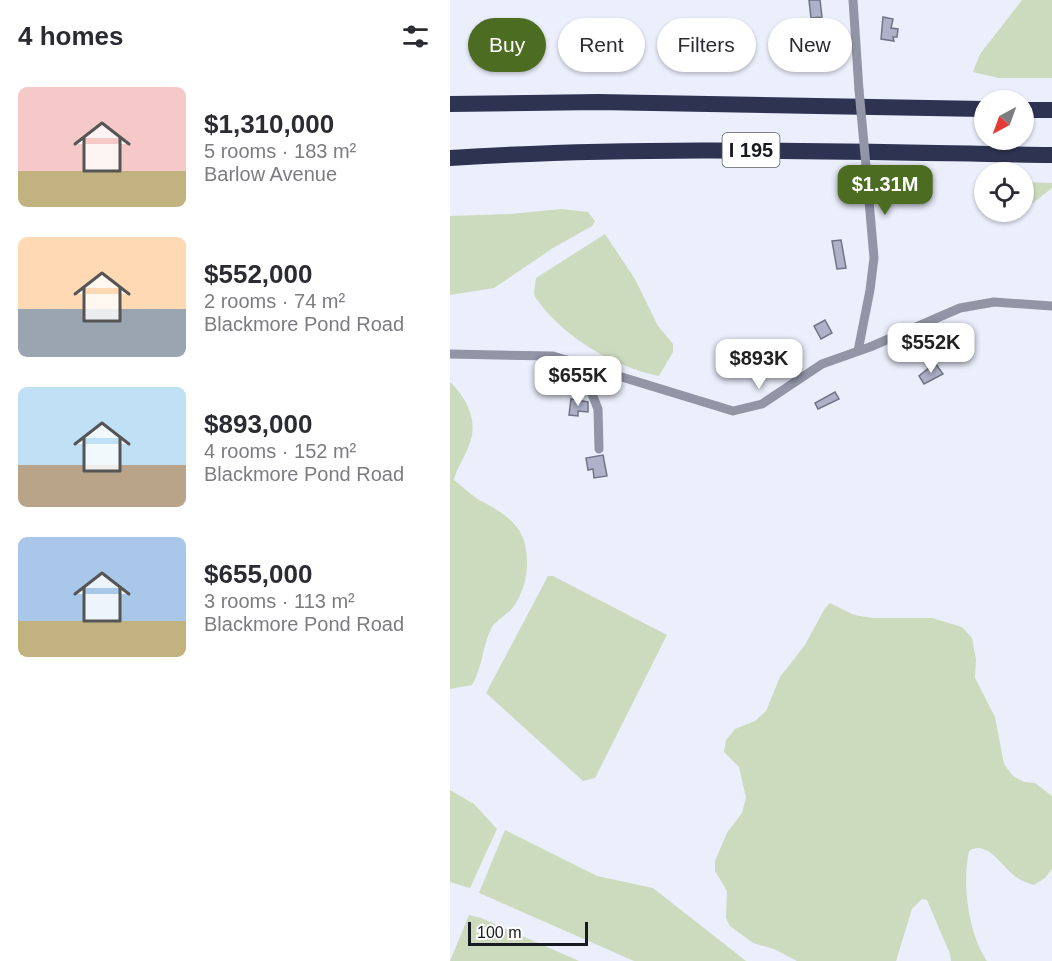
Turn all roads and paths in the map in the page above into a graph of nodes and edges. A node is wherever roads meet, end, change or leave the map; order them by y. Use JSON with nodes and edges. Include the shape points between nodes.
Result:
{"nodes":[{"id":1,"x":853,"y":0,"type":"edge"},
{"id":2,"x":450,"y":104,"type":"edge"},
{"id":3,"x":974,"y":109,"type":"edge"},
{"id":4,"x":1034,"y":110,"type":"edge"},
{"id":5,"x":1052,"y":110,"type":"edge"},
{"id":6,"x":1052,"y":155,"type":"edge"},
{"id":7,"x":450,"y":158,"type":"edge"},
{"id":8,"x":1052,"y":306,"type":"edge"},
{"id":9,"x":858,"y":351,"type":"junction"},
{"id":10,"x":450,"y":354,"type":"edge"},
{"id":11,"x":567,"y":360,"type":"junction"},
{"id":12,"x":599,"y":449,"type":"dead end"}],
"edges":[{"from":1,"to":9,"type":"street","bridge":true,"via":[[874,258]]},
{"from":2,"to":3,"type":"highway","number":"I 195","via":[[598,102]]},
{"from":4,"to":5,"type":"highway"},
{"from":6,"to":7,"type":"highway","number":"I 195","via":[[712,149]]},
{"from":8,"to":9,"type":"street","via":[[1012,302],[960,308]]},
{"from":9,"to":11,"type":"street","via":[[822,364],[762,404],[733,411]]},
{"from":10,"to":11,"type":"street"},
{"from":11,"to":12,"type":"street","via":[[592,393],[598,409]]}]}
